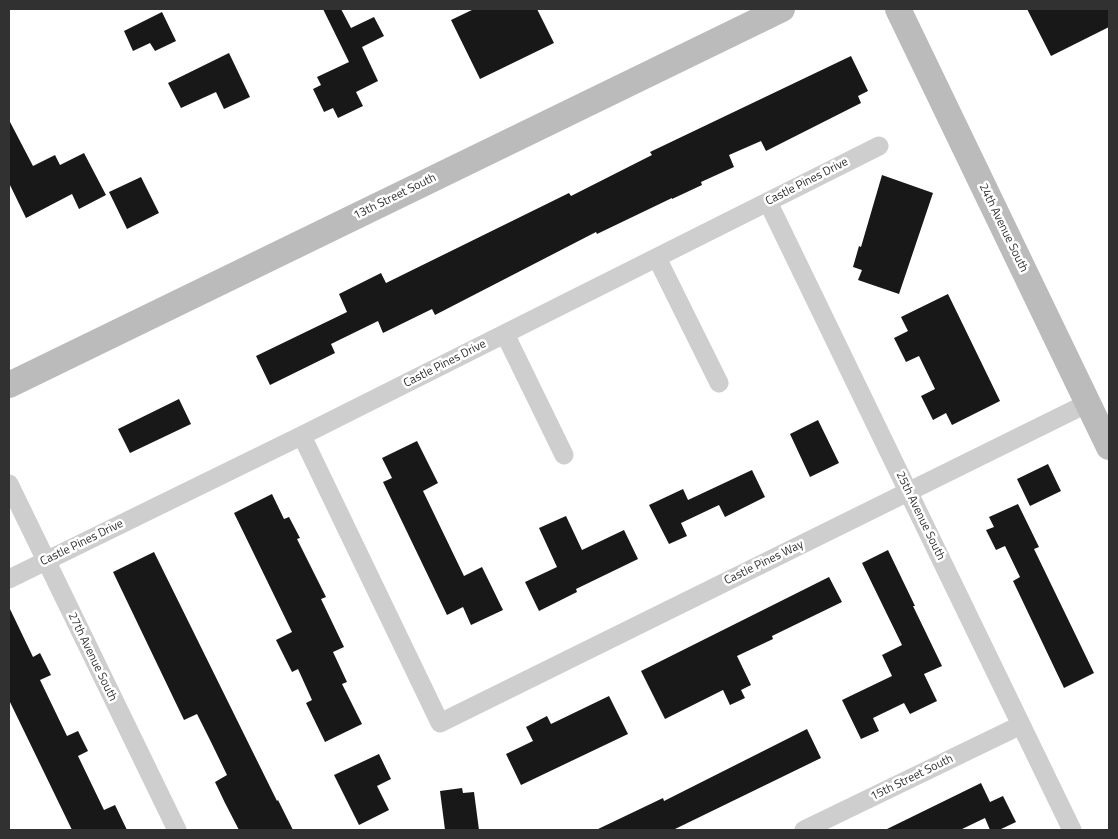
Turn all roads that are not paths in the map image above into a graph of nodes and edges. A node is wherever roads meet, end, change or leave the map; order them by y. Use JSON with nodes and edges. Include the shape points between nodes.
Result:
{"nodes":[{"id":1,"x":782,"y":9,"type":"edge"},
{"id":2,"x":898,"y":9,"type":"edge"},
{"id":3,"x":879,"y":146,"type":"dead end"},
{"id":4,"x":768,"y":202,"type":"junction"},
{"id":5,"x":657,"y":258,"type":"junction"},
{"id":6,"x":505,"y":334,"type":"junction"},
{"id":7,"x":719,"y":383,"type":"dead end"},
{"id":8,"x":9,"y":385,"type":"edge"},
{"id":9,"x":1088,"y":403,"type":"junction"},
{"id":10,"x":302,"y":436,"type":"junction"},
{"id":11,"x":1109,"y":447,"type":"edge"},
{"id":12,"x":564,"y":455,"type":"dead end"},
{"id":13,"x":9,"y":484,"type":"edge"},
{"id":14,"x":908,"y":491,"type":"junction"},
{"id":15,"x":45,"y":561,"type":"junction"},
{"id":16,"x":9,"y":578,"type":"edge"},
{"id":17,"x":1020,"y":725,"type":"junction"},
{"id":18,"x":177,"y":830,"type":"edge"},
{"id":19,"x":804,"y":830,"type":"edge"},
{"id":20,"x":1072,"y":830,"type":"edge"}],
"edges":[{"from":1,"to":8,"type":"street","name":"13th Street South"},
{"from":2,"to":9,"type":"street","name":"24th Avenue South"},
{"from":3,"to":4,"type":"street","name":"Castle Pines Drive"},
{"from":4,"to":5,"type":"street","name":"Castle Pines Drive"},
{"from":4,"to":14,"type":"street","name":"25th Avenue South"},
{"from":5,"to":6,"type":"street","name":"Castle Pines Drive"},
{"from":5,"to":7,"type":"street"},
{"from":6,"to":10,"type":"street","name":"Castle Pines Drive"},
{"from":6,"to":12,"type":"street"},
{"from":9,"to":11,"type":"street","name":"24th Avenue South"},
{"from":9,"to":14,"type":"street","name":"Castle Pines Way"},
{"from":10,"to":14,"type":"street","name":"Castle Pines Way","via":[[440,723]]},
{"from":10,"to":15,"type":"street","name":"Castle Pines Drive"},
{"from":13,"to":15,"type":"street","name":"27th Avenue South"},
{"from":14,"to":17,"type":"street","name":"25th Avenue South"},
{"from":15,"to":16,"type":"street","name":"Castle Pines Drive"},
{"from":15,"to":18,"type":"street","name":"27th Avenue South"},
{"from":17,"to":19,"type":"street","name":"15th Street South"},
{"from":17,"to":20,"type":"street","name":"25th Avenue South"}]}
